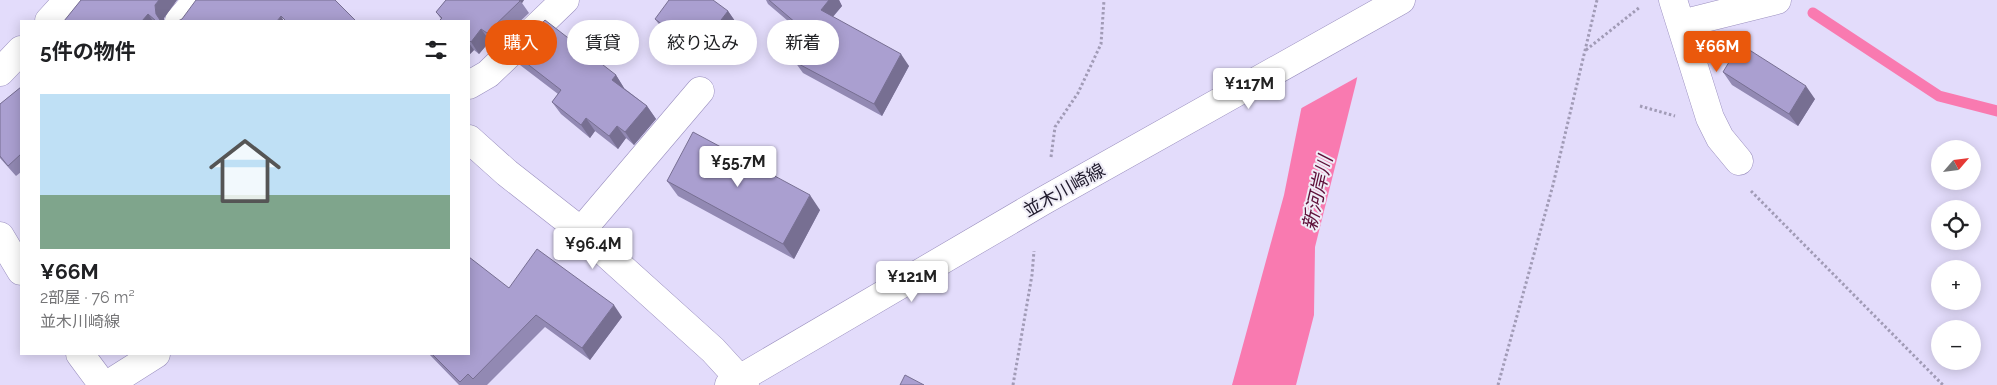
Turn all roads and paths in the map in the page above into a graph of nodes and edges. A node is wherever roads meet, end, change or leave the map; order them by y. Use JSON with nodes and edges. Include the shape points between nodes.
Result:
{"nodes":[{"id":1,"x":68,"y":0,"type":"edge"},
{"id":2,"x":197,"y":0,"type":"edge"},
{"id":3,"x":1104,"y":0,"type":"edge"},
{"id":4,"x":1401,"y":0,"type":"edge"},
{"id":5,"x":1597,"y":0,"type":"edge"},
{"id":6,"x":1777,"y":0,"type":"edge"},
{"id":7,"x":561,"y":1,"type":"edge"},
{"id":8,"x":1667,"y":9,"type":"edge"},
{"id":9,"x":50,"y":20,"type":"edge"},
{"id":10,"x":180,"y":20,"type":"edge"},
{"id":11,"x":1585,"y":50,"type":"junction"},
{"id":12,"x":20,"y":51,"type":"edge"},
{"id":13,"x":0,"y":72,"type":"edge"},
{"id":14,"x":470,"y":83,"type":"edge"},
{"id":15,"x":700,"y":91,"type":"dead end"},
{"id":16,"x":470,"y":140,"type":"edge"},
{"id":17,"x":1050,"y":159,"type":"dead end"},
{"id":18,"x":1739,"y":161,"type":"joint"},
{"id":19,"x":581,"y":230,"type":"junction"},
{"id":20,"x":0,"y":236,"type":"edge"},
{"id":21,"x":1034,"y":251,"type":"dead end"},
{"id":22,"x":20,"y":269,"type":"edge"},
{"id":23,"x":81,"y":355,"type":"edge"},
{"id":24,"x":154,"y":355,"type":"edge"},
{"id":25,"x":737,"y":383,"type":"edge"},
{"id":26,"x":103,"y":385,"type":"edge"},
{"id":27,"x":107,"y":385,"type":"edge"},
{"id":28,"x":1013,"y":385,"type":"edge"},
{"id":29,"x":1498,"y":385,"type":"edge"},
{"id":30,"x":1943,"y":385,"type":"edge"}],
"edges":[{"from":1,"to":9,"type":"street"},
{"from":2,"to":10,"type":"street"},
{"from":3,"to":17,"type":"path","via":[[1101,44],[1078,94],[1055,127]]},
{"from":4,"to":25,"type":"street","name":"並木川崎線","via":[[1075,184]]},
{"from":5,"to":11,"type":"path"},
{"from":6,"to":8,"type":"street"},
{"from":7,"to":14,"type":"street","via":[[488,74]]},
{"from":8,"to":11,"type":"path"},
{"from":8,"to":18,"type":"street","via":[[1710,118],[1720,138]]},
{"from":11,"to":29,"type":"path","via":[[1553,185]]},
{"from":12,"to":13,"type":"street"},
{"from":15,"to":19,"type":"street"},
{"from":16,"to":19,"type":"street"},
{"from":18,"to":30,"type":"path","via":[[1748,189]]},
{"from":19,"to":25,"type":"street","via":[[713,350]]},
{"from":20,"to":22,"type":"street"},
{"from":21,"to":28,"type":"path"},
{"from":23,"to":26,"type":"street"},
{"from":24,"to":27,"type":"street"}]}
